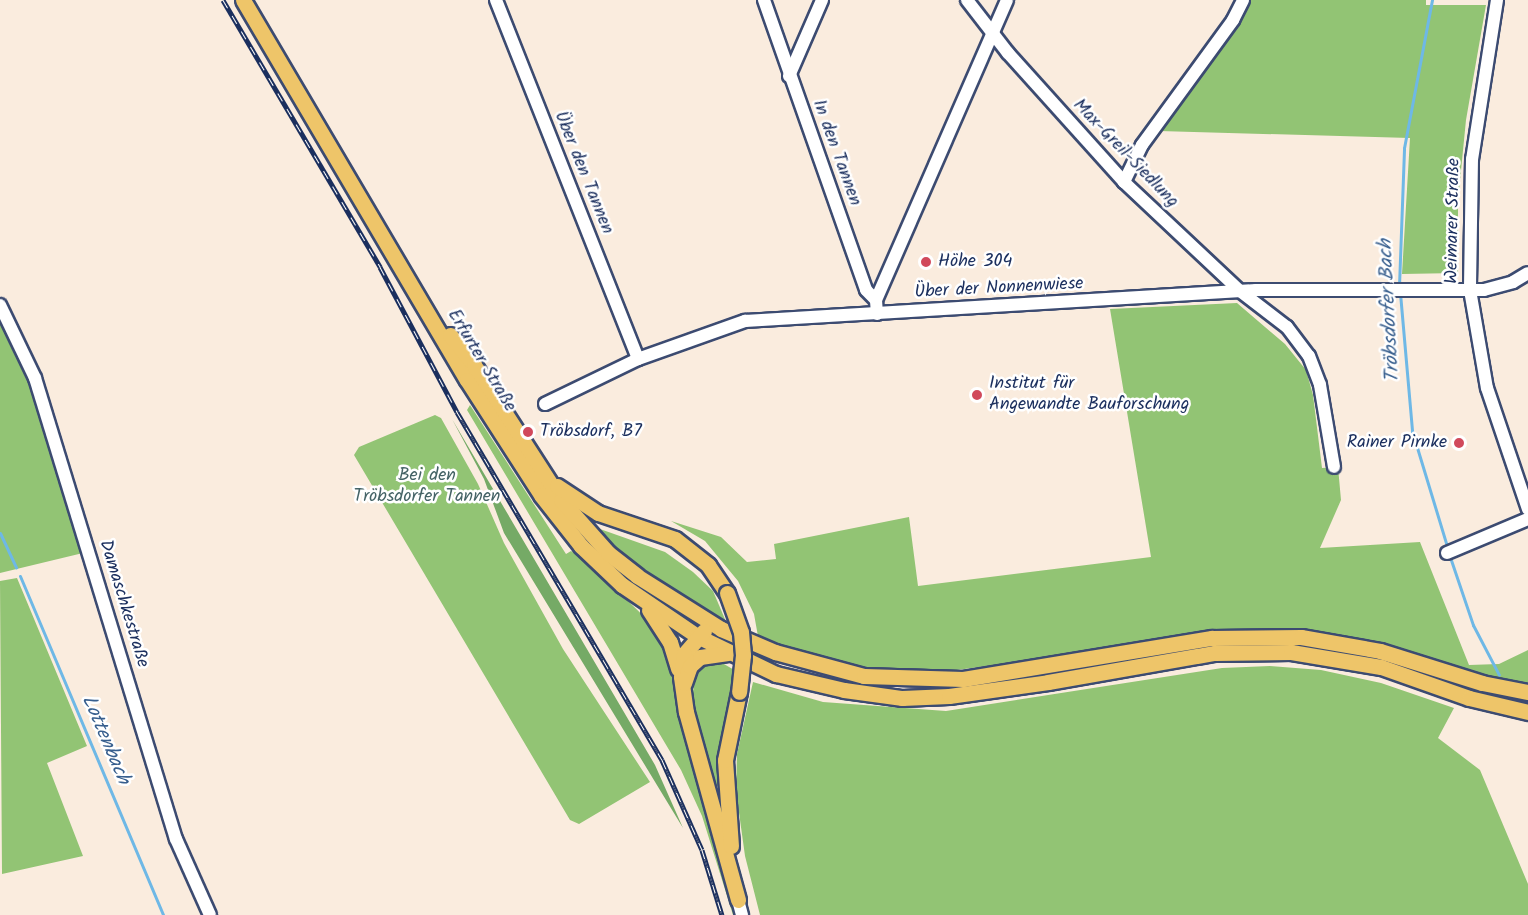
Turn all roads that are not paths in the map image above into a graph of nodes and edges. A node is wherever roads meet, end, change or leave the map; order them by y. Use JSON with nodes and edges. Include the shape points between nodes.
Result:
{"nodes":[{"id":1,"x":243,"y":0,"type":"edge"},
{"id":2,"x":496,"y":0,"type":"edge"},
{"id":3,"x":764,"y":0,"type":"edge"},
{"id":4,"x":822,"y":0,"type":"edge"},
{"id":5,"x":967,"y":0,"type":"edge"},
{"id":6,"x":1007,"y":0,"type":"edge"},
{"id":7,"x":1243,"y":0,"type":"edge"},
{"id":8,"x":1497,"y":0,"type":"edge"},
{"id":9,"x":993,"y":34,"type":"junction"},
{"id":10,"x":789,"y":76,"type":"junction"},
{"id":11,"x":1124,"y":182,"type":"junction"},
{"id":12,"x":1528,"y":273,"type":"edge"},
{"id":13,"x":1470,"y":290,"type":"junction"},
{"id":14,"x":1240,"y":291,"type":"junction"},
{"id":15,"x":876,"y":300,"type":"junction"},
{"id":16,"x":0,"y":305,"type":"edge"},
{"id":17,"x":427,"y":307,"type":"junction"},
{"id":18,"x":877,"y":314,"type":"junction"},
{"id":19,"x":638,"y":358,"type":"junction"},
{"id":20,"x":545,"y":404,"type":"dead end"},
{"id":21,"x":1334,"y":467,"type":"dead end"},
{"id":22,"x":546,"y":479,"type":"junction"},
{"id":23,"x":1528,"y":509,"type":"edge"},
{"id":24,"x":1528,"y":519,"type":"edge"},
{"id":25,"x":1447,"y":553,"type":"dead end"},
{"id":26,"x":640,"y":600,"type":"junction"},
{"id":27,"x":721,"y":629,"type":"junction"},
{"id":28,"x":697,"y":636,"type":"junction"},
{"id":29,"x":731,"y":653,"type":"junction"},
{"id":30,"x":683,"y":692,"type":"junction"},
{"id":31,"x":1528,"y":692,"type":"edge"},
{"id":32,"x":1528,"y":712,"type":"edge"},
{"id":33,"x":740,"y":908,"type":"edge"},
{"id":34,"x":210,"y":915,"type":"edge"}],
"edges":[{"from":1,"to":17,"type":"main road","name":"Erfurter Straße"},
{"from":2,"to":19,"type":"street","name":"Über den Tannen"},
{"from":3,"to":10,"type":"street","name":"In den Tannen"},
{"from":4,"to":10,"type":"street"},
{"from":5,"to":9,"type":"street","name":"Max-Greil-Siedlung"},
{"from":6,"to":9,"type":"street"},
{"from":7,"to":11,"type":"street","via":[[1233,20],[1146,138]]},
{"from":8,"to":13,"type":"street","name":"Weimarer Straße","via":[[1472,159]]},
{"from":9,"to":11,"type":"street","name":"Max-Greil-Siedlung"},
{"from":9,"to":15,"type":"street"},
{"from":10,"to":15,"type":"street","name":"In den Tannen","via":[[866,290]]},
{"from":11,"to":14,"type":"street","name":"Max-Greil-Siedlung"},
{"from":12,"to":13,"type":"street","name":"Über der Nonnenwiese","via":[[1513,282]]},
{"from":13,"to":14,"type":"street","name":"Über der Nonnenwiese"},
{"from":13,"to":23,"type":"street","name":"Weimarer Straße","via":[[1487,388]]},
{"from":14,"to":18,"type":"street","name":"Über der Nonnenwiese"},
{"from":14,"to":21,"type":"street","name":"Max-Greil-Siedlung","via":[[1287,327],[1309,356],[1320,385]]},
{"from":15,"to":18,"type":"street","name":"In den Tannen"},
{"from":16,"to":34,"type":"street","name":"Damaschkestraße","via":[[35,378],[176,839]]},
{"from":17,"to":22,"type":"main road","name":"Erfurter Straße","via":[[474,366]]},
{"from":17,"to":26,"type":"main road","name":"Erfurter Straße","via":[[467,380],[541,495],[581,546]]},
{"from":18,"to":19,"type":"street","name":"Über der Nonnenwiese","via":[[745,321]]},
{"from":19,"to":20,"type":"street","name":"Über der Nonnenwiese"},
{"from":22,"to":27,"type":"main road","name":"Erfurter Straße","via":[[576,520],[608,553]]},
{"from":22,"to":33,"type":"main road","bridge":true,"via":[[598,513],[675,539],[708,565],[727,593],[741,632],[743,654],[724,772]]},
{"from":24,"to":25,"type":"street"},
{"from":26,"to":28,"type":"main road"},
{"from":26,"to":30,"type":"main road","via":[[670,642]]},
{"from":27,"to":28,"type":"main road"},
{"from":27,"to":31,"type":"main road","name":"Erfurter Straße","via":[[754,645],[864,676],[963,679],[1212,638],[1301,637],[1380,651],[1482,683]]},
{"from":28,"to":29,"type":"main road"},
{"from":28,"to":30,"type":"main road","via":[[681,661]]},
{"from":29,"to":30,"type":"main road","via":[[700,657],[685,676]]},
{"from":29,"to":32,"type":"main road","via":[[776,674],[903,698],[1037,684],[1215,653],[1292,652],[1381,667],[1469,698]]},
{"from":30,"to":33,"type":"main road"}]}
